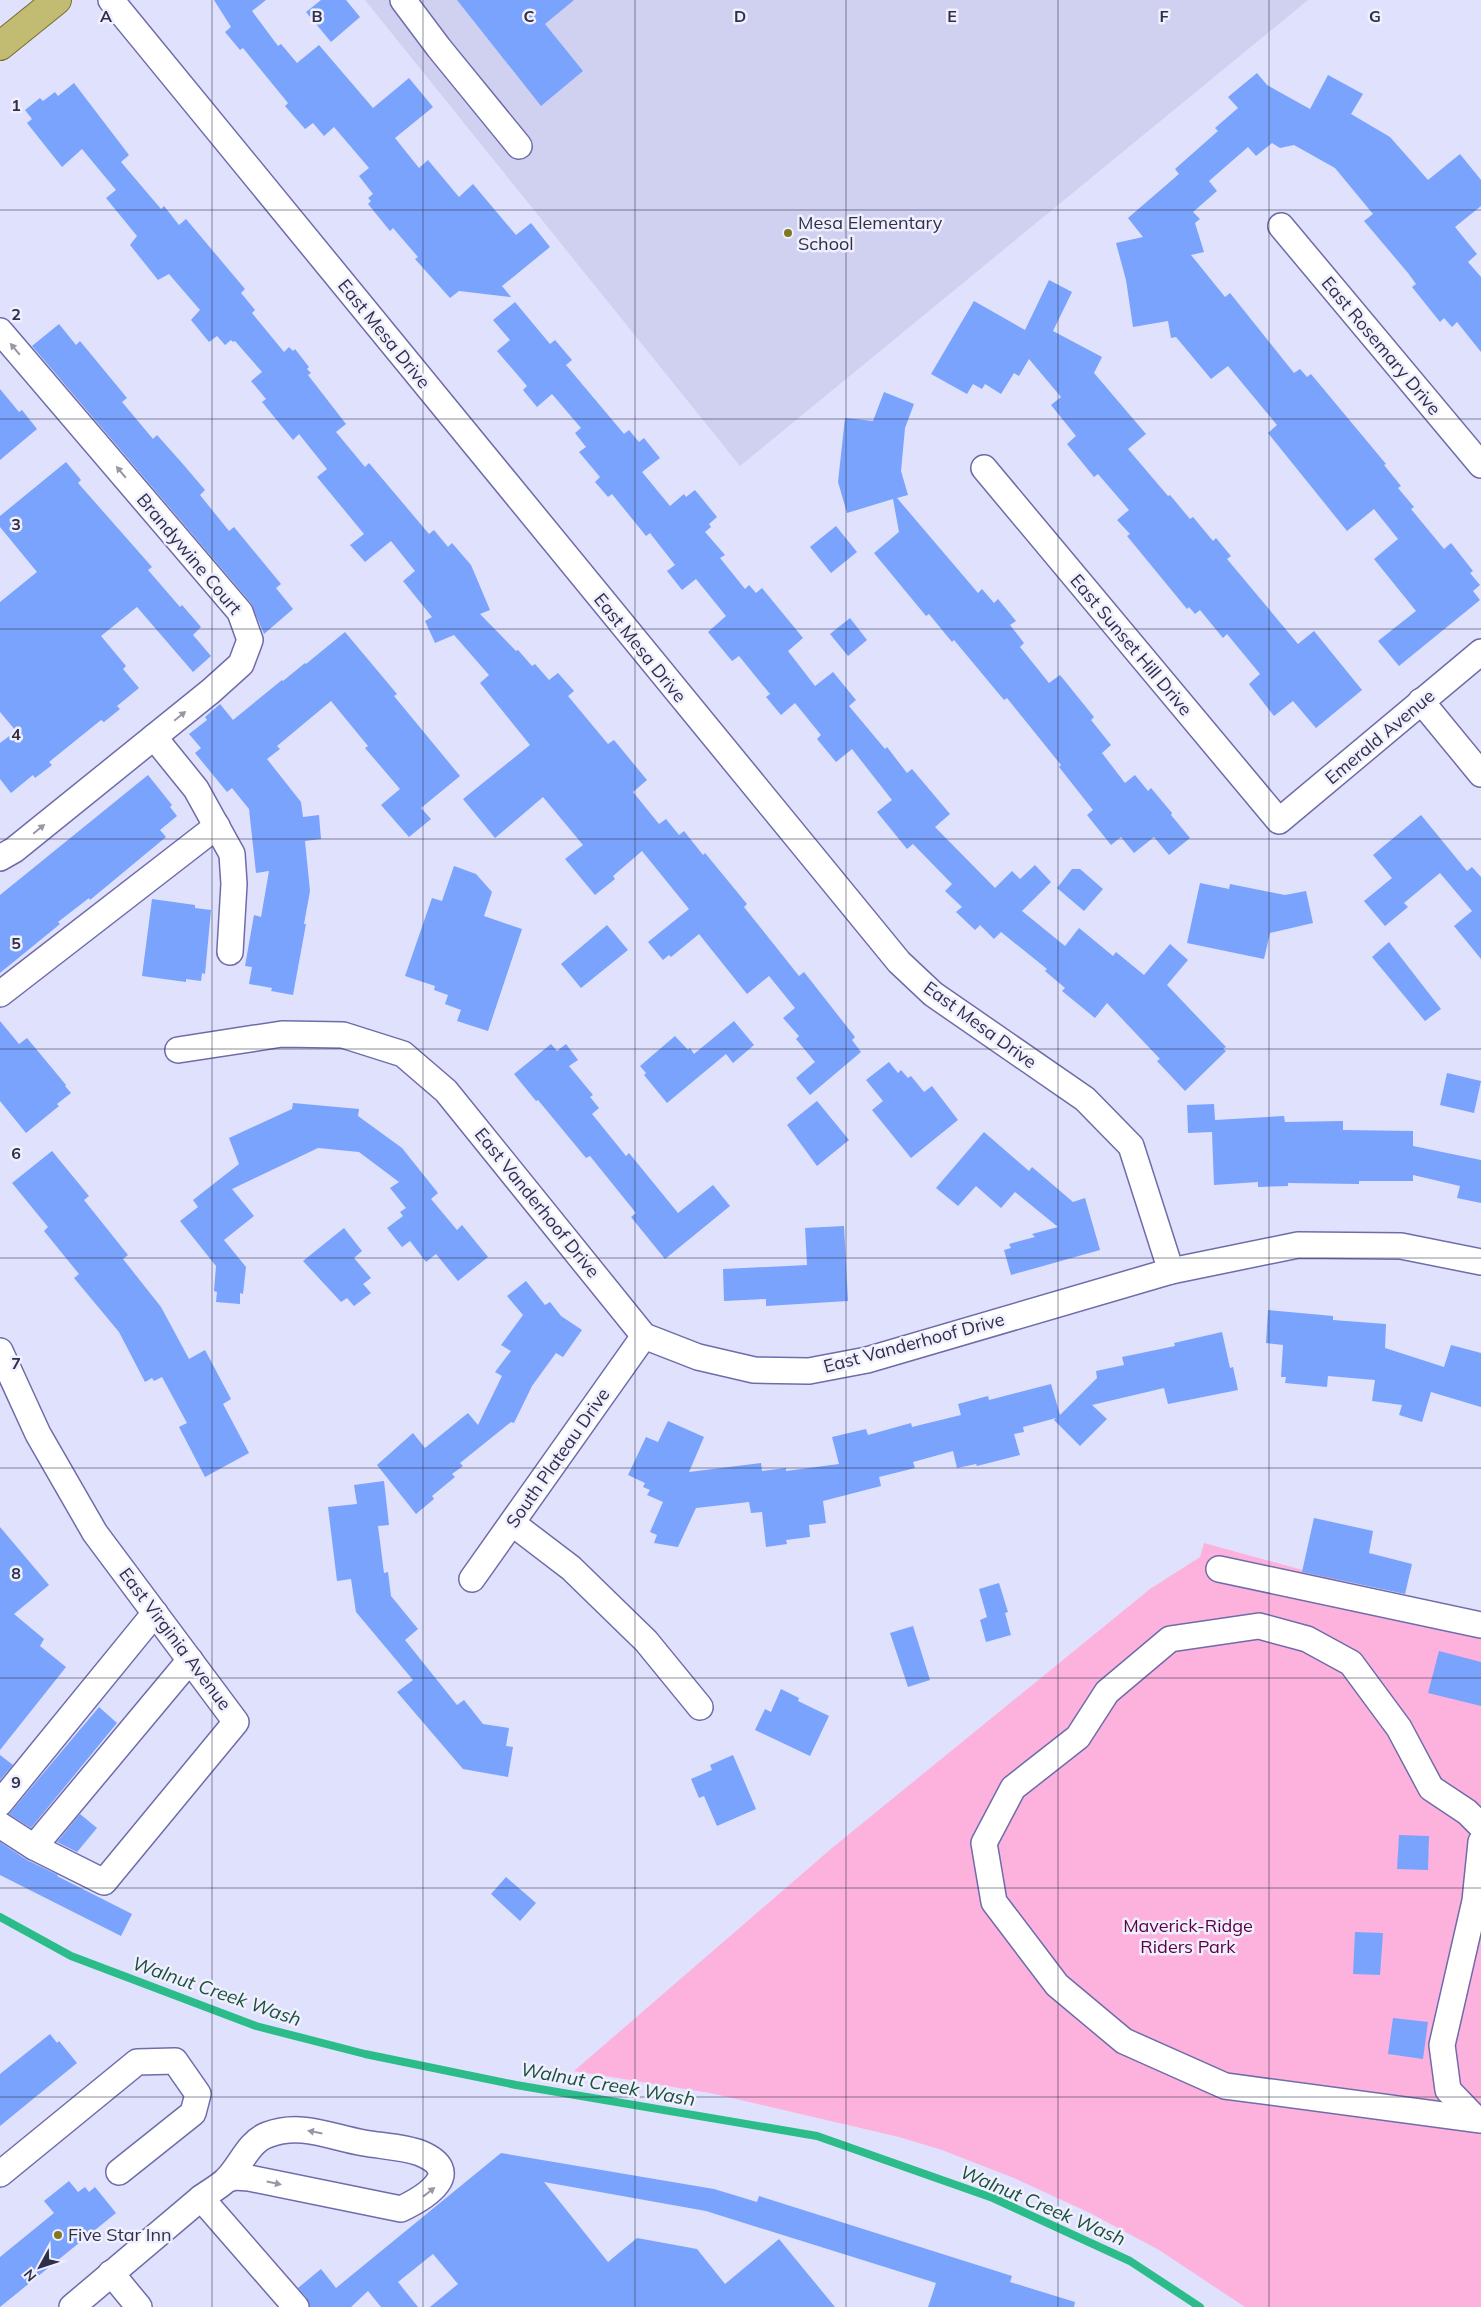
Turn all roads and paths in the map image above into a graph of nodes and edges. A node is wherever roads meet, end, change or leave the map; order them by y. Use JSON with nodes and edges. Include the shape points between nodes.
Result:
{"nodes":[{"id":1,"x":56,"y":0,"type":"edge"},
{"id":2,"x":111,"y":0,"type":"edge"},
{"id":3,"x":403,"y":0,"type":"edge"},
{"id":4,"x":0,"y":46,"type":"edge"},
{"id":5,"x":519,"y":146,"type":"dead end"},
{"id":6,"x":1281,"y":226,"type":"dead end"},
{"id":7,"x":0,"y":331,"type":"edge"},
{"id":8,"x":1481,"y":465,"type":"edge"},
{"id":9,"x":984,"y":468,"type":"dead end"},
{"id":10,"x":1481,"y":652,"type":"edge"},
{"id":11,"x":1421,"y":701,"type":"junction"},
{"id":12,"x":154,"y":737,"type":"junction"},
{"id":13,"x":1481,"y":774,"type":"edge"},
{"id":14,"x":1279,"y":822,"type":"joint"},
{"id":15,"x":217,"y":826,"type":"junction"},
{"id":16,"x":4,"y":847,"type":"edge"},
{"id":17,"x":230,"y":952,"type":"dead end"},
{"id":18,"x":0,"y":994,"type":"edge"},
{"id":19,"x":178,"y":1050,"type":"dead end"},
{"id":20,"x":1481,"y":1262,"type":"edge"},
{"id":21,"x":1171,"y":1271,"type":"junction"},
{"id":22,"x":644,"y":1336,"type":"junction"},
{"id":23,"x":0,"y":1351,"type":"edge"},
{"id":24,"x":512,"y":1523,"type":"junction"},
{"id":25,"x":1219,"y":1569,"type":"dead end"},
{"id":26,"x":472,"y":1579,"type":"dead end"},
{"id":27,"x":155,"y":1613,"type":"junction"},
{"id":28,"x":1481,"y":1625,"type":"edge"},
{"id":29,"x":190,"y":1660,"type":"junction"},
{"id":30,"x":700,"y":1708,"type":"dead end"},
{"id":31,"x":0,"y":1802,"type":"edge"},
{"id":32,"x":0,"y":1825,"type":"edge"},
{"id":33,"x":1481,"y":1826,"type":"edge"},
{"id":34,"x":1481,"y":1842,"type":"edge"},
{"id":35,"x":34,"y":1847,"type":"junction"},
{"id":36,"x":1478,"y":2120,"type":"edge"},
{"id":37,"x":119,"y":2172,"type":"dead end"},
{"id":38,"x":0,"y":2174,"type":"edge"},
{"id":39,"x":226,"y":2180,"type":"junction"},
{"id":40,"x":201,"y":2198,"type":"junction"},
{"id":41,"x":111,"y":2273,"type":"junction"},
{"id":42,"x":72,"y":2307,"type":"edge"},
{"id":43,"x":139,"y":2307,"type":"edge"},
{"id":44,"x":296,"y":2307,"type":"edge"}],
"edges":[{"from":1,"to":4,"type":"main road"},
{"from":2,"to":21,"type":"street","name":"East Mesa Drive","via":[[899,962],[933,994],[1084,1099],[1131,1146]]},
{"from":3,"to":5,"type":"street"},
{"from":6,"to":8,"type":"street","name":"East Rosemary Drive"},
{"from":12,"to":7,"type":"street","name":"Brandywine Court","one_way":true,"via":[[241,664],[250,640],[240,612]]},
{"from":9,"to":14,"type":"street","name":"East Sunset Hill Drive"},
{"from":10,"to":11,"type":"street","name":"Emerald Avenue"},
{"from":11,"to":13,"type":"street"},
{"from":11,"to":14,"type":"street","name":"Emerald Avenue"},
{"from":12,"to":15,"type":"street","via":[[196,789]]},
{"from":16,"to":12,"type":"street","name":"Brandywine Court","one_way":true},
{"from":15,"to":17,"type":"street","via":[[232,854],[234,884]]},
{"from":15,"to":18,"type":"street"},
{"from":19,"to":22,"type":"street","name":"East Vanderhoof Drive","via":[[282,1034],[311,1034],[343,1035],[403,1054],[446,1091]]},
{"from":20,"to":21,"type":"street","name":"East Vanderhoof Drive","via":[[1401,1246],[1298,1245]]},
{"from":21,"to":22,"type":"street","name":"East Vanderhoof Drive","via":[[867,1360],[809,1371],[754,1370],[698,1357]]},
{"from":22,"to":24,"type":"street","name":"South Plateau Drive"},
{"from":23,"to":27,"type":"street","name":"East Virginia Avenue","via":[[38,1434],[95,1532]]},
{"from":24,"to":26,"type":"street","name":"South Plateau Drive"},
{"from":24,"to":30,"type":"street","via":[[571,1568],[646,1641]]},
{"from":25,"to":28,"type":"street"},
{"from":27,"to":29,"type":"street","name":"East Virginia Avenue"},
{"from":27,"to":31,"type":"street"},
{"from":29,"to":35,"type":"street"},
{"from":29,"to":35,"type":"street","name":"East Virginia Avenue","via":[[236,1722],[104,1882]]},
{"from":32,"to":35,"type":"street","name":"East Virginia Avenue"},
{"from":33,"to":36,"type":"street","via":[[1467,1812],[1431,1788],[1398,1728],[1351,1662],[1307,1638],[1259,1626],[1170,1638],[1107,1692],[1078,1737],[1013,1788],[984,1843],[994,1902],[1057,1986],[1124,2042],[1225,2086]]},
{"from":34,"to":36,"type":"street","via":[[1475,1901],[1442,2045],[1448,2090]]},
{"from":37,"to":38,"type":"street","via":[[192,2113],[198,2094],[175,2061],[138,2062]]},
{"from":39,"to":39,"type":"street","one_way":true,"via":[[248,2178],[401,2210],[434,2189],[440,2181],[441,2170],[435,2161],[418,2153],[315,2131],[288,2129],[264,2136]]},
{"from":39,"to":40,"type":"street"},
{"from":40,"to":41,"type":"street"},
{"from":40,"to":44,"type":"street"},
{"from":41,"to":42,"type":"street"},
{"from":41,"to":43,"type":"street"}]}
